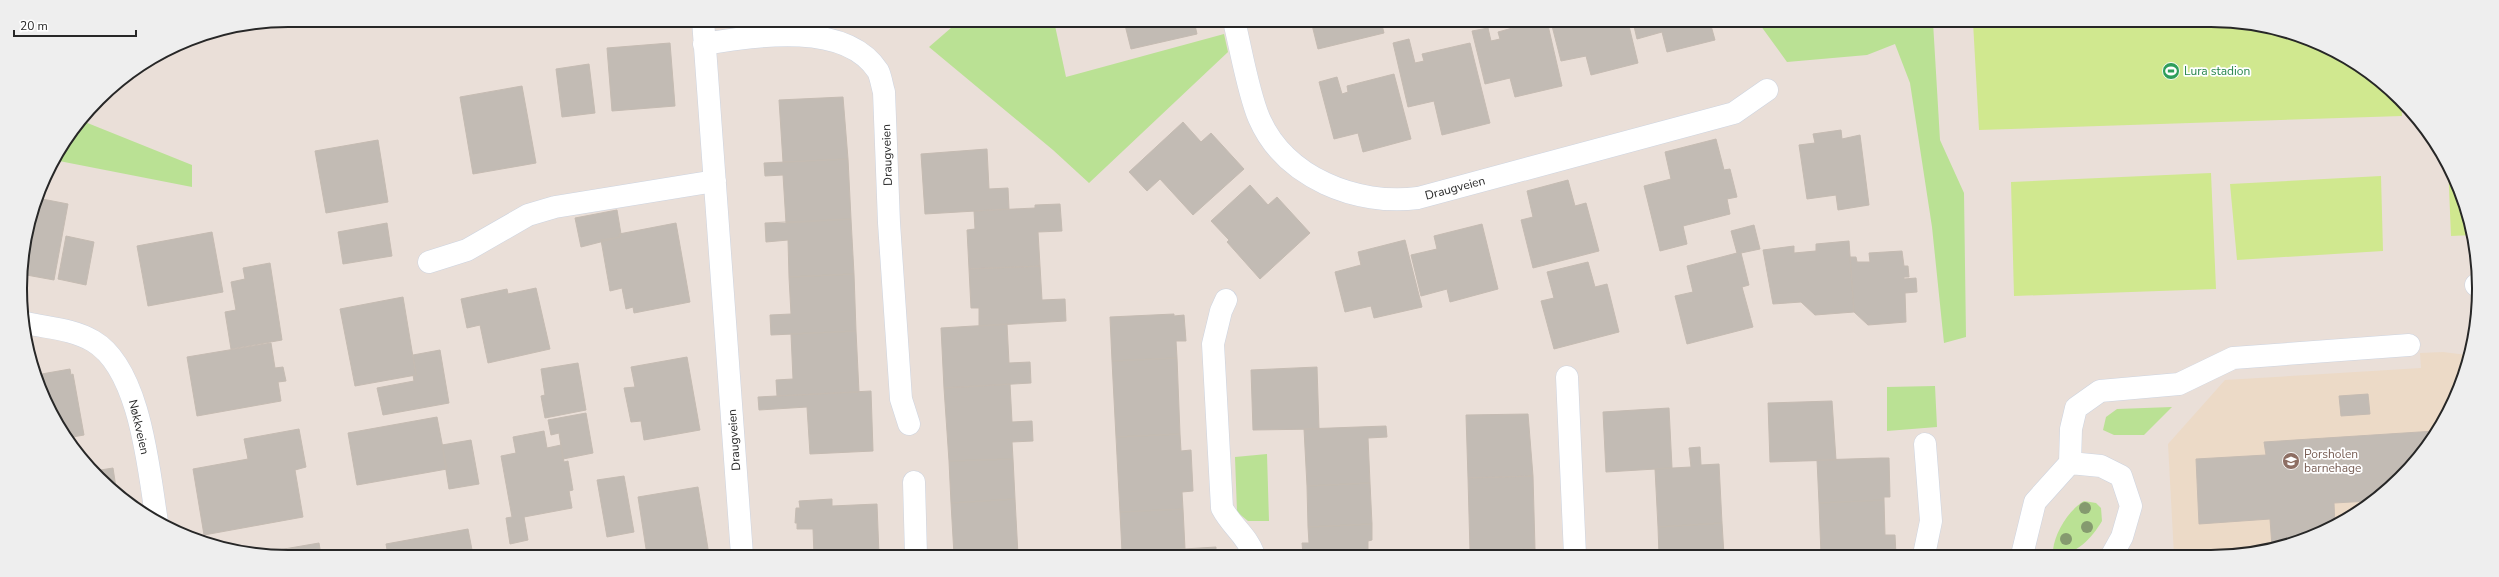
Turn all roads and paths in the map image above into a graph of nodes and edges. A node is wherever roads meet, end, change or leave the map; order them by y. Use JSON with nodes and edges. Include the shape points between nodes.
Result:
{"nodes":[{"id":1,"x":703,"y":27,"type":"edge"},
{"id":2,"x":1236,"y":27,"type":"edge"},
{"id":3,"x":704,"y":44,"type":"junction"},
{"id":4,"x":1767,"y":90,"type":"dead end"},
{"id":5,"x":715,"y":181,"type":"junction"},
{"id":6,"x":429,"y":262,"type":"dead end"},
{"id":7,"x":1226,"y":300,"type":"dead end"},
{"id":8,"x":29,"y":324,"type":"edge"},
{"id":9,"x":2409,"y":345,"type":"dead end"},
{"id":10,"x":1567,"y":377,"type":"dead end"},
{"id":11,"x":909,"y":424,"type":"dead end"},
{"id":12,"x":1925,"y":444,"type":"dead end"},
{"id":13,"x":2070,"y":463,"type":"junction"},
{"id":14,"x":914,"y":482,"type":"dead end"},
{"id":15,"x":156,"y":514,"type":"edge"},
{"id":16,"x":742,"y":550,"type":"edge"},
{"id":17,"x":916,"y":550,"type":"edge"},
{"id":18,"x":1252,"y":550,"type":"edge"},
{"id":19,"x":1575,"y":550,"type":"edge"},
{"id":20,"x":1925,"y":550,"type":"edge"},
{"id":21,"x":2023,"y":550,"type":"edge"},
{"id":22,"x":2115,"y":550,"type":"edge"}],
"edges":[{"from":1,"to":3,"type":"street","name":"Draugveien"},
{"from":2,"to":4,"type":"street","name":"Draugveien","via":[[1259,118],[1275,148],[1303,171],[1330,186],[1375,200],[1418,198],[1734,113]]},
{"from":3,"to":5,"type":"street","name":"Draugveien"},
{"from":3,"to":11,"type":"street","name":"Draugveien","via":[[758,36],[802,36],[834,40],[855,50],[878,71],[884,92],[889,223],[901,399]]},
{"from":5,"to":6,"type":"street","via":[[555,207],[528,215],[467,250]]},
{"from":5,"to":16,"type":"street","name":"Draugveien"},
{"from":7,"to":18,"type":"street","via":[[1213,344],[1222,508],[1229,521],[1249,540]]},
{"from":8,"to":15,"type":"street","name":"Nøkkveien","via":[[73,332],[94,341],[122,374],[141,423]]},
{"from":9,"to":13,"type":"street","via":[[2233,358],[2179,384],[2100,391],[2076,408],[2071,429]]},
{"from":10,"to":19,"type":"street"},
{"from":12,"to":20,"type":"street","via":[[1930,521]]},
{"from":13,"to":21,"type":"street","via":[[2035,502]]},
{"from":13,"to":22,"type":"street","via":[[2101,466],[2121,476],[2131,506],[2122,537]]},
{"from":14,"to":17,"type":"street"}]}
